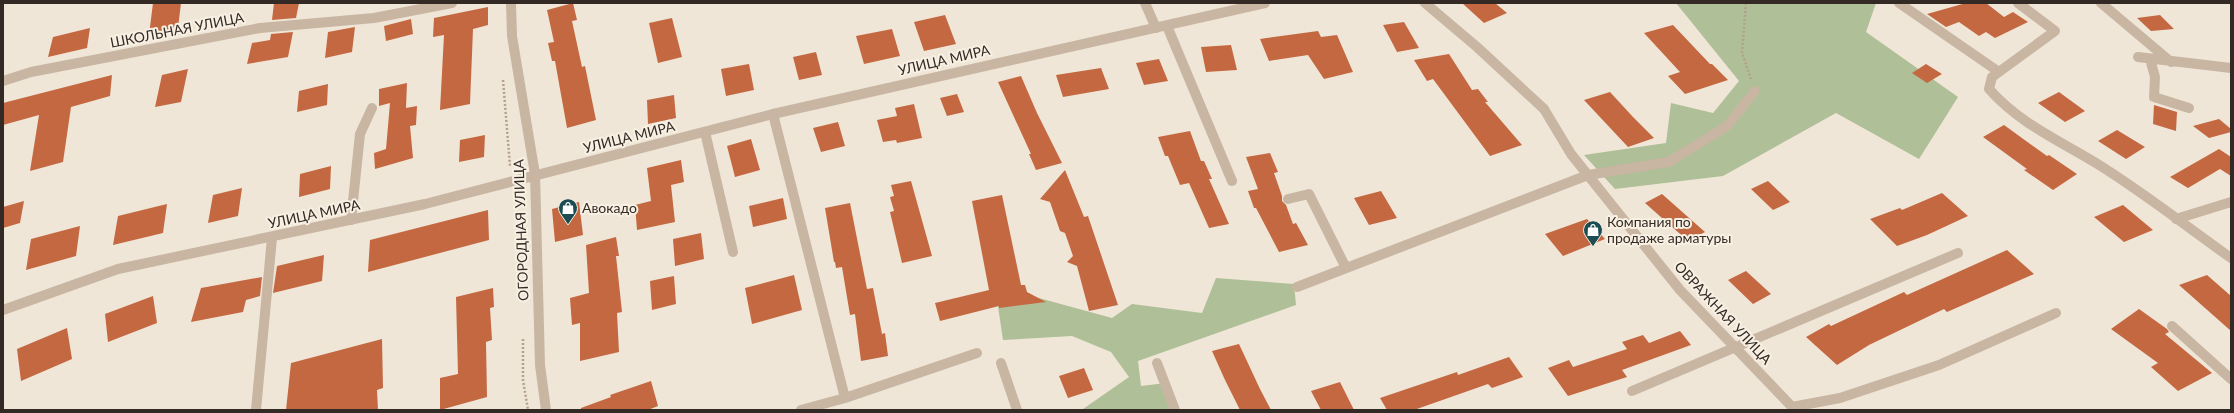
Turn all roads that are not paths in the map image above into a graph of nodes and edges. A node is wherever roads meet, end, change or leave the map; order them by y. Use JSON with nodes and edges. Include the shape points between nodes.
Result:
{"nodes":[{"id":1,"x":452,"y":3,"type":"edge"},
{"id":2,"x":511,"y":3,"type":"edge"},
{"id":3,"x":1145,"y":3,"type":"edge"},
{"id":4,"x":1265,"y":3,"type":"edge"},
{"id":5,"x":1425,"y":3,"type":"edge"},
{"id":6,"x":1899,"y":3,"type":"edge"},
{"id":7,"x":2018,"y":3,"type":"edge"},
{"id":8,"x":2100,"y":3,"type":"edge"},
{"id":9,"x":1167,"y":26,"type":"junction"},
{"id":10,"x":1156,"y":28,"type":"junction"},
{"id":11,"x":2138,"y":58,"type":"dead end"},
{"id":12,"x":2150,"y":59,"type":"junction"},
{"id":13,"x":2172,"y":63,"type":"junction"},
{"id":14,"x":2213,"y":67,"type":"junction"},
{"id":15,"x":2231,"y":68,"type":"edge"},
{"id":16,"x":1999,"y":72,"type":"junction"},
{"id":17,"x":2231,"y":76,"type":"edge"},
{"id":18,"x":3,"y":82,"type":"edge"},
{"id":19,"x":1755,"y":91,"type":"road end"},
{"id":20,"x":372,"y":108,"type":"dead end"},
{"id":21,"x":2189,"y":108,"type":"dead end"},
{"id":22,"x":773,"y":114,"type":"junction"},
{"id":23,"x":705,"y":132,"type":"junction"},
{"id":24,"x":535,"y":174,"type":"junction"},
{"id":25,"x":1588,"y":175,"type":"junction"},
{"id":26,"x":1232,"y":181,"type":"dead end"},
{"id":27,"x":1288,"y":199,"type":"dead end"},
{"id":28,"x":2231,"y":202,"type":"edge"},
{"id":29,"x":2176,"y":219,"type":"junction"},
{"id":30,"x":351,"y":220,"type":"junction"},
{"id":31,"x":272,"y":238,"type":"junction"},
{"id":32,"x":732,"y":252,"type":"dead end"},
{"id":33,"x":1958,"y":253,"type":"dead end"},
{"id":34,"x":2231,"y":258,"type":"edge"},
{"id":35,"x":1346,"y":268,"type":"junction"},
{"id":36,"x":1297,"y":287,"type":"dead end"},
{"id":37,"x":3,"y":310,"type":"edge"},
{"id":38,"x":2056,"y":313,"type":"dead end"},
{"id":39,"x":2172,"y":326,"type":"dead end"},
{"id":40,"x":1735,"y":348,"type":"junction"},
{"id":41,"x":977,"y":353,"type":"dead end"},
{"id":42,"x":1001,"y":364,"type":"dead end"},
{"id":43,"x":1157,"y":364,"type":"dead end"},
{"id":44,"x":2231,"y":379,"type":"edge"},
{"id":45,"x":1632,"y":391,"type":"dead end"},
{"id":46,"x":845,"y":398,"type":"junction"},
{"id":47,"x":1794,"y":408,"type":"edge"},
{"id":48,"x":256,"y":410,"type":"edge"},
{"id":49,"x":546,"y":410,"type":"edge"},
{"id":50,"x":801,"y":410,"type":"edge"},
{"id":51,"x":1017,"y":410,"type":"edge"},
{"id":52,"x":1175,"y":410,"type":"edge"}],
"edges":[{"from":1,"to":18,"type":"street","name":"ШКОЛЬНАЯ УЛИЦА","via":[[374,18],[260,28],[31,72]]},
{"from":2,"to":24,"type":"street","name":"ОГОРОДНАЯ УЛИЦА","via":[[512,36]]},
{"from":3,"to":10,"type":"street"},
{"from":4,"to":9,"type":"street","name":"УЛИЦА МИРА"},
{"from":5,"to":25,"type":"street","name":"ОВРАЖНАЯ УЛИЦА","via":[[1544,109],[1571,154]]},
{"from":6,"to":16,"type":"street"},
{"from":7,"to":16,"type":"street","via":[[2055,32]]},
{"from":8,"to":13,"type":"street"},
{"from":9,"to":10,"type":"street","name":"УЛИЦА МИРА"},
{"from":9,"to":26,"type":"street"},
{"from":10,"to":22,"type":"street","name":"УЛИЦА МИРА"},
{"from":11,"to":12,"type":"street"},
{"from":12,"to":13,"type":"street"},
{"from":12,"to":21,"type":"street","via":[[2155,77],[2154,97]]},
{"from":13,"to":14,"type":"street"},
{"from":14,"to":15,"type":"street"},
{"from":14,"to":17,"type":"street"},
{"from":16,"to":29,"type":"street","via":[[1992,77],[1989,89],[2016,117],[2096,164]]},
{"from":19,"to":25,"type":"street","via":[[1727,126],[1669,162]]},
{"from":20,"to":30,"type":"street","via":[[360,134]]},
{"from":22,"to":23,"type":"street","name":"УЛИЦА МИРА"},
{"from":22,"to":46,"type":"street"},
{"from":23,"to":24,"type":"street","name":"УЛИЦА МИРА"},
{"from":23,"to":32,"type":"street"},
{"from":24,"to":30,"type":"street","name":"УЛИЦА МИРА","via":[[425,204]]},
{"from":24,"to":49,"type":"street","name":"ОГОРОДНАЯ УЛИЦА","via":[[540,365]]},
{"from":25,"to":35,"type":"street"},
{"from":25,"to":40,"type":"street","name":"ОВРАЖНАЯ УЛИЦА","via":[[1680,290]]},
{"from":27,"to":35,"type":"street","via":[[1309,194]]},
{"from":28,"to":29,"type":"street"},
{"from":29,"to":34,"type":"street"},
{"from":30,"to":31,"type":"street","name":"УЛИЦА МИРА"},
{"from":31,"to":37,"type":"street","name":"УЛИЦА МИРА","via":[[118,269]]},
{"from":31,"to":48,"type":"street"},
{"from":33,"to":40,"type":"street"},
{"from":35,"to":36,"type":"street"},
{"from":38,"to":47,"type":"street","via":[[1939,365],[1840,398]]},
{"from":39,"to":44,"type":"street"},
{"from":40,"to":45,"type":"street"},
{"from":40,"to":47,"type":"street","name":"ОВРАЖНАЯ УЛИЦА"},
{"from":41,"to":46,"type":"street"},
{"from":42,"to":51,"type":"street"},
{"from":43,"to":52,"type":"street"},
{"from":46,"to":50,"type":"street"}]}
